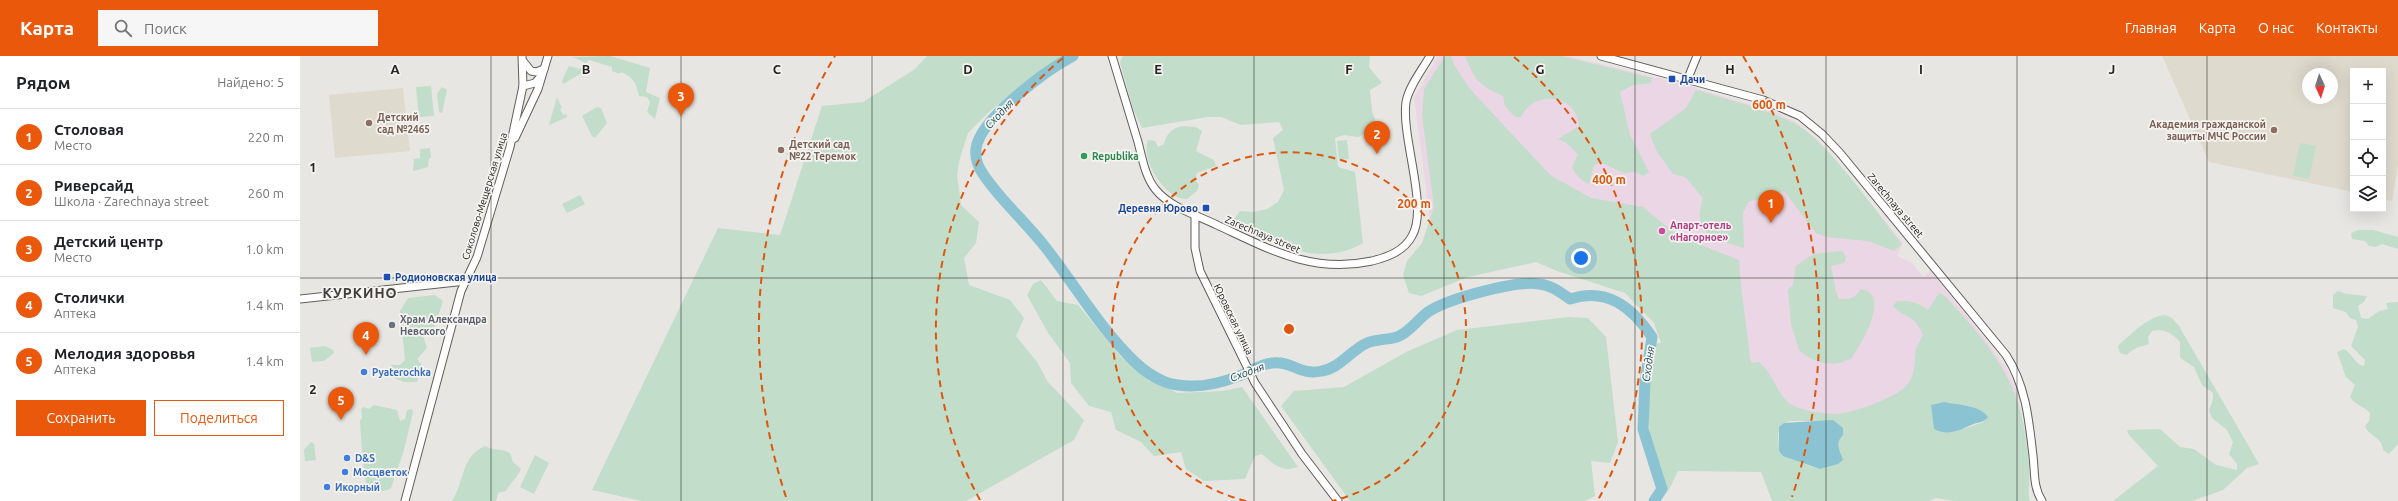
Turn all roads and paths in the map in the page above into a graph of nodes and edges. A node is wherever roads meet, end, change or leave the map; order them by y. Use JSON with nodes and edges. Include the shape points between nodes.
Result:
{"nodes":[{"id":1,"x":548,"y":56,"type":"edge"},
{"id":2,"x":1112,"y":56,"type":"edge"},
{"id":3,"x":1430,"y":56,"type":"edge"},
{"id":4,"x":1601,"y":56,"type":"edge"},
{"id":5,"x":1697,"y":56,"type":"edge"},
{"id":6,"x":522,"y":57,"type":"edge"},
{"id":7,"x":544,"y":69,"type":"junction"},
{"id":8,"x":1688,"y":78,"type":"junction"},
{"id":9,"x":523,"y":86,"type":"junction"},
{"id":10,"x":510,"y":147,"type":"junction"},
{"id":11,"x":1195,"y":214,"type":"junction"},
{"id":12,"x":466,"y":281,"type":"junction"},
{"id":13,"x":300,"y":299,"type":"edge"},
{"id":14,"x":404,"y":501,"type":"edge"},
{"id":15,"x":1338,"y":501,"type":"edge"},
{"id":16,"x":2042,"y":501,"type":"edge"}],
"edges":[{"from":1,"to":7,"type":"main road"},
{"from":2,"to":11,"type":"main road","name":"Zarechnaya street","via":[[1151,184],[1167,200]]},
{"from":3,"to":11,"type":"main road","name":"Zarechnaya street","via":[[1406,100],[1406,123],[1418,217],[1413,234],[1400,250],[1390,256],[1358,263],[1311,263],[1293,258]]},
{"from":4,"to":8,"type":"main road","name":"Zarechnaya street"},
{"from":5,"to":8,"type":"main road"},
{"from":6,"to":7,"type":"main road","via":[[524,65],[531,71]]},
{"from":6,"to":9,"type":"main road","name":"Соколово-Мещерская улица"},
{"from":7,"to":9,"type":"main road","via":[[535,83]]},
{"from":7,"to":10,"type":"main road","via":[[532,103]]},
{"from":8,"to":16,"type":"main road","name":"Zarechnaya street","via":[[1784,107],[1809,122],[1844,158],[2001,349],[2016,372],[2022,386],[2030,424],[2035,487]]},
{"from":9,"to":10,"type":"main road","name":"Соколово-Мещерская улица"},
{"from":10,"to":12,"type":"main road","name":"Соколово-Мещерская улица","via":[[477,257]]},
{"from":11,"to":15,"type":"main road","name":"Юровская улица","via":[[1195,248],[1200,271],[1255,383],[1302,454]]},
{"from":12,"to":13,"type":"main road"},
{"from":12,"to":14,"type":"main road","name":"Соколово-Мещерская улица","via":[[461,291]]}]}
